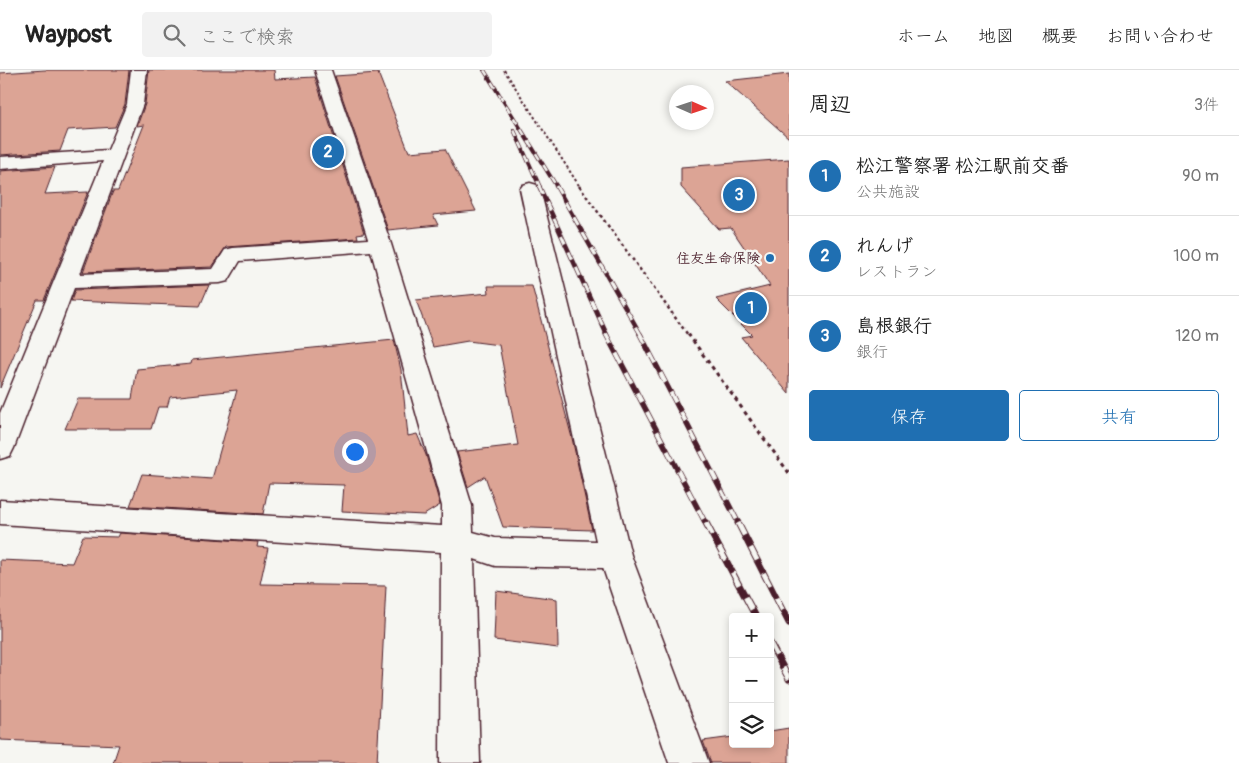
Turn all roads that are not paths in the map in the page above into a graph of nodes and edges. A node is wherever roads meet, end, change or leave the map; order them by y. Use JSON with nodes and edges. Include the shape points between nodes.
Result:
{"nodes":[{"id":1,"x":139,"y":70,"type":"edge"},
{"id":2,"x":323,"y":70,"type":"edge"},
{"id":3,"x":115,"y":156,"type":"junction"},
{"id":4,"x":0,"y":163,"type":"edge"},
{"id":5,"x":530,"y":189,"type":"dead end"},
{"id":6,"x":380,"y":244,"type":"junction"},
{"id":7,"x":66,"y":281,"type":"junction"},
{"id":8,"x":0,"y":448,"type":"edge"},
{"id":9,"x":0,"y":512,"type":"edge"},
{"id":10,"x":456,"y":540,"type":"junction"},
{"id":11,"x":615,"y":554,"type":"junction"},
{"id":12,"x":460,"y":763,"type":"edge"},
{"id":13,"x":689,"y":763,"type":"edge"}],
"edges":[{"from":1,"to":3,"type":"street","via":[[135,104]]},
{"from":2,"to":6,"type":"street"},
{"from":3,"to":4,"type":"street"},
{"from":3,"to":7,"type":"street"},
{"from":5,"to":11,"type":"street"},
{"from":6,"to":7,"type":"street","via":[[233,255],[220,276]]},
{"from":6,"to":10,"type":"street","via":[[457,506]]},
{"from":7,"to":8,"type":"street"},
{"from":9,"to":10,"type":"street"},
{"from":10,"to":11,"type":"street","via":[[495,552]]},
{"from":10,"to":12,"type":"street"},
{"from":11,"to":13,"type":"street"}]}
